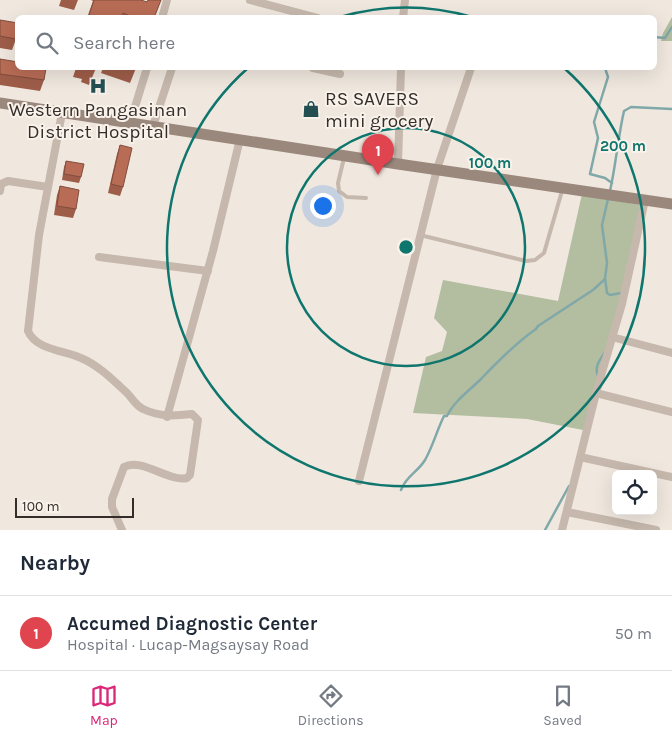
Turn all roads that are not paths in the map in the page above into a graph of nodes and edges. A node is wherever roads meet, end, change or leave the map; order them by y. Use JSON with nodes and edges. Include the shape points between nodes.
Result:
{"nodes":[{"id":1,"x":167,"y":0,"type":"edge"},
{"id":2,"x":250,"y":0,"type":"edge"},
{"id":3,"x":405,"y":0,"type":"edge"},
{"id":4,"x":163,"y":15,"type":"edge"},
{"id":5,"x":307,"y":15,"type":"edge"},
{"id":6,"x":403,"y":15,"type":"edge"},
{"id":7,"x":145,"y":70,"type":"edge"},
{"id":8,"x":171,"y":70,"type":"edge"},
{"id":9,"x":322,"y":70,"type":"edge"},
{"id":10,"x":401,"y":70,"type":"edge"},
{"id":11,"x":470,"y":70,"type":"edge"},
{"id":12,"x":340,"y":74,"type":"dead end"},
{"id":13,"x":0,"y":103,"type":"edge"},
{"id":14,"x":62,"y":113,"type":"junction"},
{"id":15,"x":130,"y":123,"type":"junction"},
{"id":16,"x":153,"y":126,"type":"junction"},
{"id":17,"x":240,"y":139,"type":"junction"},
{"id":18,"x":344,"y":156,"type":"junction"},
{"id":19,"x":398,"y":164,"type":"junction"},
{"id":20,"x":436,"y":169,"type":"junction"},
{"id":21,"x":48,"y":187,"type":"junction"},
{"id":22,"x":563,"y":188,"type":"junction"},
{"id":23,"x":0,"y":191,"type":"edge"},
{"id":24,"x":366,"y":198,"type":"dead end"},
{"id":25,"x":645,"y":200,"type":"junction"},
{"id":26,"x":672,"y":204,"type":"edge"},
{"id":27,"x":420,"y":235,"type":"junction"},
{"id":28,"x":99,"y":257,"type":"dead end"},
{"id":29,"x":208,"y":271,"type":"junction"},
{"id":30,"x":612,"y":336,"type":"junction"},
{"id":31,"x":672,"y":353,"type":"edge"},
{"id":32,"x":596,"y":393,"type":"junction"},
{"id":33,"x":672,"y":412,"type":"edge"},
{"id":34,"x":167,"y":417,"type":"junction"},
{"id":35,"x":580,"y":457,"type":"junction"},
{"id":36,"x":672,"y":477,"type":"edge"},
{"id":37,"x":359,"y":481,"type":"dead end"},
{"id":38,"x":567,"y":512,"type":"junction"},
{"id":39,"x":122,"y":530,"type":"edge"},
{"id":40,"x":562,"y":530,"type":"edge"},
{"id":41,"x":656,"y":530,"type":"edge"}],
"edges":[{"from":1,"to":4,"type":"street"},
{"from":2,"to":5,"type":"street"},
{"from":3,"to":6,"type":"street"},
{"from":7,"to":15,"type":"street"},
{"from":8,"to":16,"type":"street"},
{"from":9,"to":12,"type":"street"},
{"from":10,"to":19,"type":"street"},
{"from":11,"to":20,"type":"street"},
{"from":13,"to":14,"type":"street"},
{"from":14,"to":15,"type":"street"},
{"from":14,"to":21,"type":"street"},
{"from":15,"to":16,"type":"street"},
{"from":16,"to":17,"type":"street"},
{"from":17,"to":18,"type":"street"},
{"from":17,"to":29,"type":"street"},
{"from":18,"to":19,"type":"street"},
{"from":18,"to":24,"type":"lane","via":[[339,191],[347,197]]},
{"from":19,"to":20,"type":"street"},
{"from":20,"to":22,"type":"street"},
{"from":20,"to":27,"type":"street"},
{"from":21,"to":23,"type":"street","via":[[8,181],[1,184]]},
{"from":21,"to":34,"type":"street","via":[[39,235],[30,336],[38,343],[82,358],[100,369],[140,408]]},
{"from":22,"to":25,"type":"street"},
{"from":22,"to":27,"type":"lane","via":[[544,253],[535,260],[526,261]]},
{"from":25,"to":26,"type":"street"},
{"from":25,"to":30,"type":"street"},
{"from":27,"to":37,"type":"street"},
{"from":28,"to":29,"type":"street"},
{"from":29,"to":34,"type":"street"},
{"from":30,"to":31,"type":"street"},
{"from":30,"to":32,"type":"street"},
{"from":32,"to":33,"type":"street"},
{"from":32,"to":35,"type":"street"},
{"from":34,"to":39,"type":"street","via":[[192,414],[198,420],[190,475],[184,479],[134,464],[124,467],[112,499]]},
{"from":35,"to":36,"type":"street"},
{"from":35,"to":38,"type":"street"},
{"from":38,"to":40,"type":"street"},
{"from":38,"to":41,"type":"street"}]}
